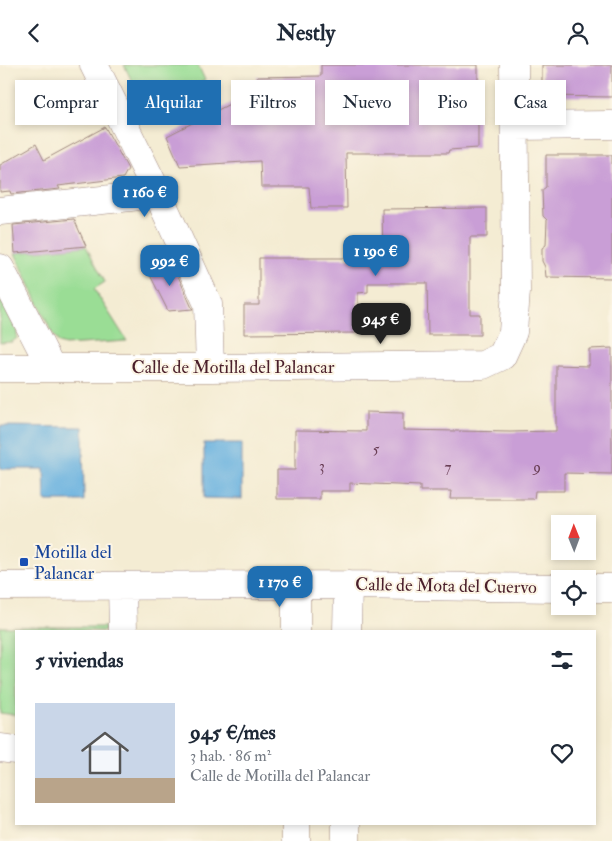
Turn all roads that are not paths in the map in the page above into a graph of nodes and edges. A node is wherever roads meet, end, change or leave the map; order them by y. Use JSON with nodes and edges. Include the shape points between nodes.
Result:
{"nodes":[{"id":1,"x":94,"y":65,"type":"edge"},
{"id":2,"x":514,"y":65,"type":"edge"},
{"id":3,"x":612,"y":125,"type":"edge"},
{"id":4,"x":515,"y":126,"type":"junction"},
{"id":5,"x":158,"y":194,"type":"junction"},
{"id":6,"x":0,"y":211,"type":"edge"},
{"id":7,"x":0,"y":268,"type":"edge"},
{"id":8,"x":51,"y":367,"type":"junction"},
{"id":9,"x":0,"y":368,"type":"edge"},
{"id":10,"x":210,"y":368,"type":"junction"},
{"id":11,"x":348,"y":585,"type":"junction"},
{"id":12,"x":0,"y":586,"type":"edge"},
{"id":13,"x":122,"y":586,"type":"junction"},
{"id":14,"x":296,"y":586,"type":"junction"},
{"id":15,"x":551,"y":588,"type":"edge"},
{"id":16,"x":596,"y":588,"type":"edge"},
{"id":17,"x":612,"y":588,"type":"edge"},
{"id":18,"x":123,"y":630,"type":"edge"},
{"id":19,"x":296,"y":630,"type":"edge"},
{"id":20,"x":347,"y":630,"type":"edge"},
{"id":21,"x":0,"y":748,"type":"edge"},
{"id":22,"x":15,"y":750,"type":"edge"},
{"id":23,"x":296,"y":825,"type":"edge"},
{"id":24,"x":346,"y":825,"type":"edge"},
{"id":25,"x":296,"y":841,"type":"edge"},
{"id":26,"x":346,"y":841,"type":"edge"}],
"edges":[{"from":1,"to":5,"type":"street"},
{"from":2,"to":4,"type":"street","name":"Calle de Motilla del Palancar"},
{"from":3,"to":4,"type":"street"},
{"from":4,"to":10,"type":"street","name":"Calle de Motilla del Palancar","via":[[516,291],[513,332],[502,356],[483,365]]},
{"from":5,"to":6,"type":"street"},
{"from":5,"to":10,"type":"street","via":[[208,304]]},
{"from":7,"to":8,"type":"street"},
{"from":8,"to":9,"type":"street","name":"Calle de Motilla del Palancar"},
{"from":8,"to":10,"type":"street","name":"Calle de Motilla del Palancar"},
{"from":11,"to":14,"type":"street","name":"Calle de Mota del Cuervo"},
{"from":11,"to":15,"type":"street","name":"Calle de Mota del Cuervo"},
{"from":11,"to":20,"type":"street"},
{"from":12,"to":13,"type":"street","name":"Calle de Mota del Cuervo"},
{"from":13,"to":14,"type":"street","name":"Calle de Mota del Cuervo"},
{"from":13,"to":18,"type":"street"},
{"from":14,"to":19,"type":"street"},
{"from":16,"to":17,"type":"street"},
{"from":21,"to":22,"type":"street"},
{"from":23,"to":25,"type":"street"},
{"from":24,"to":26,"type":"street"}]}
